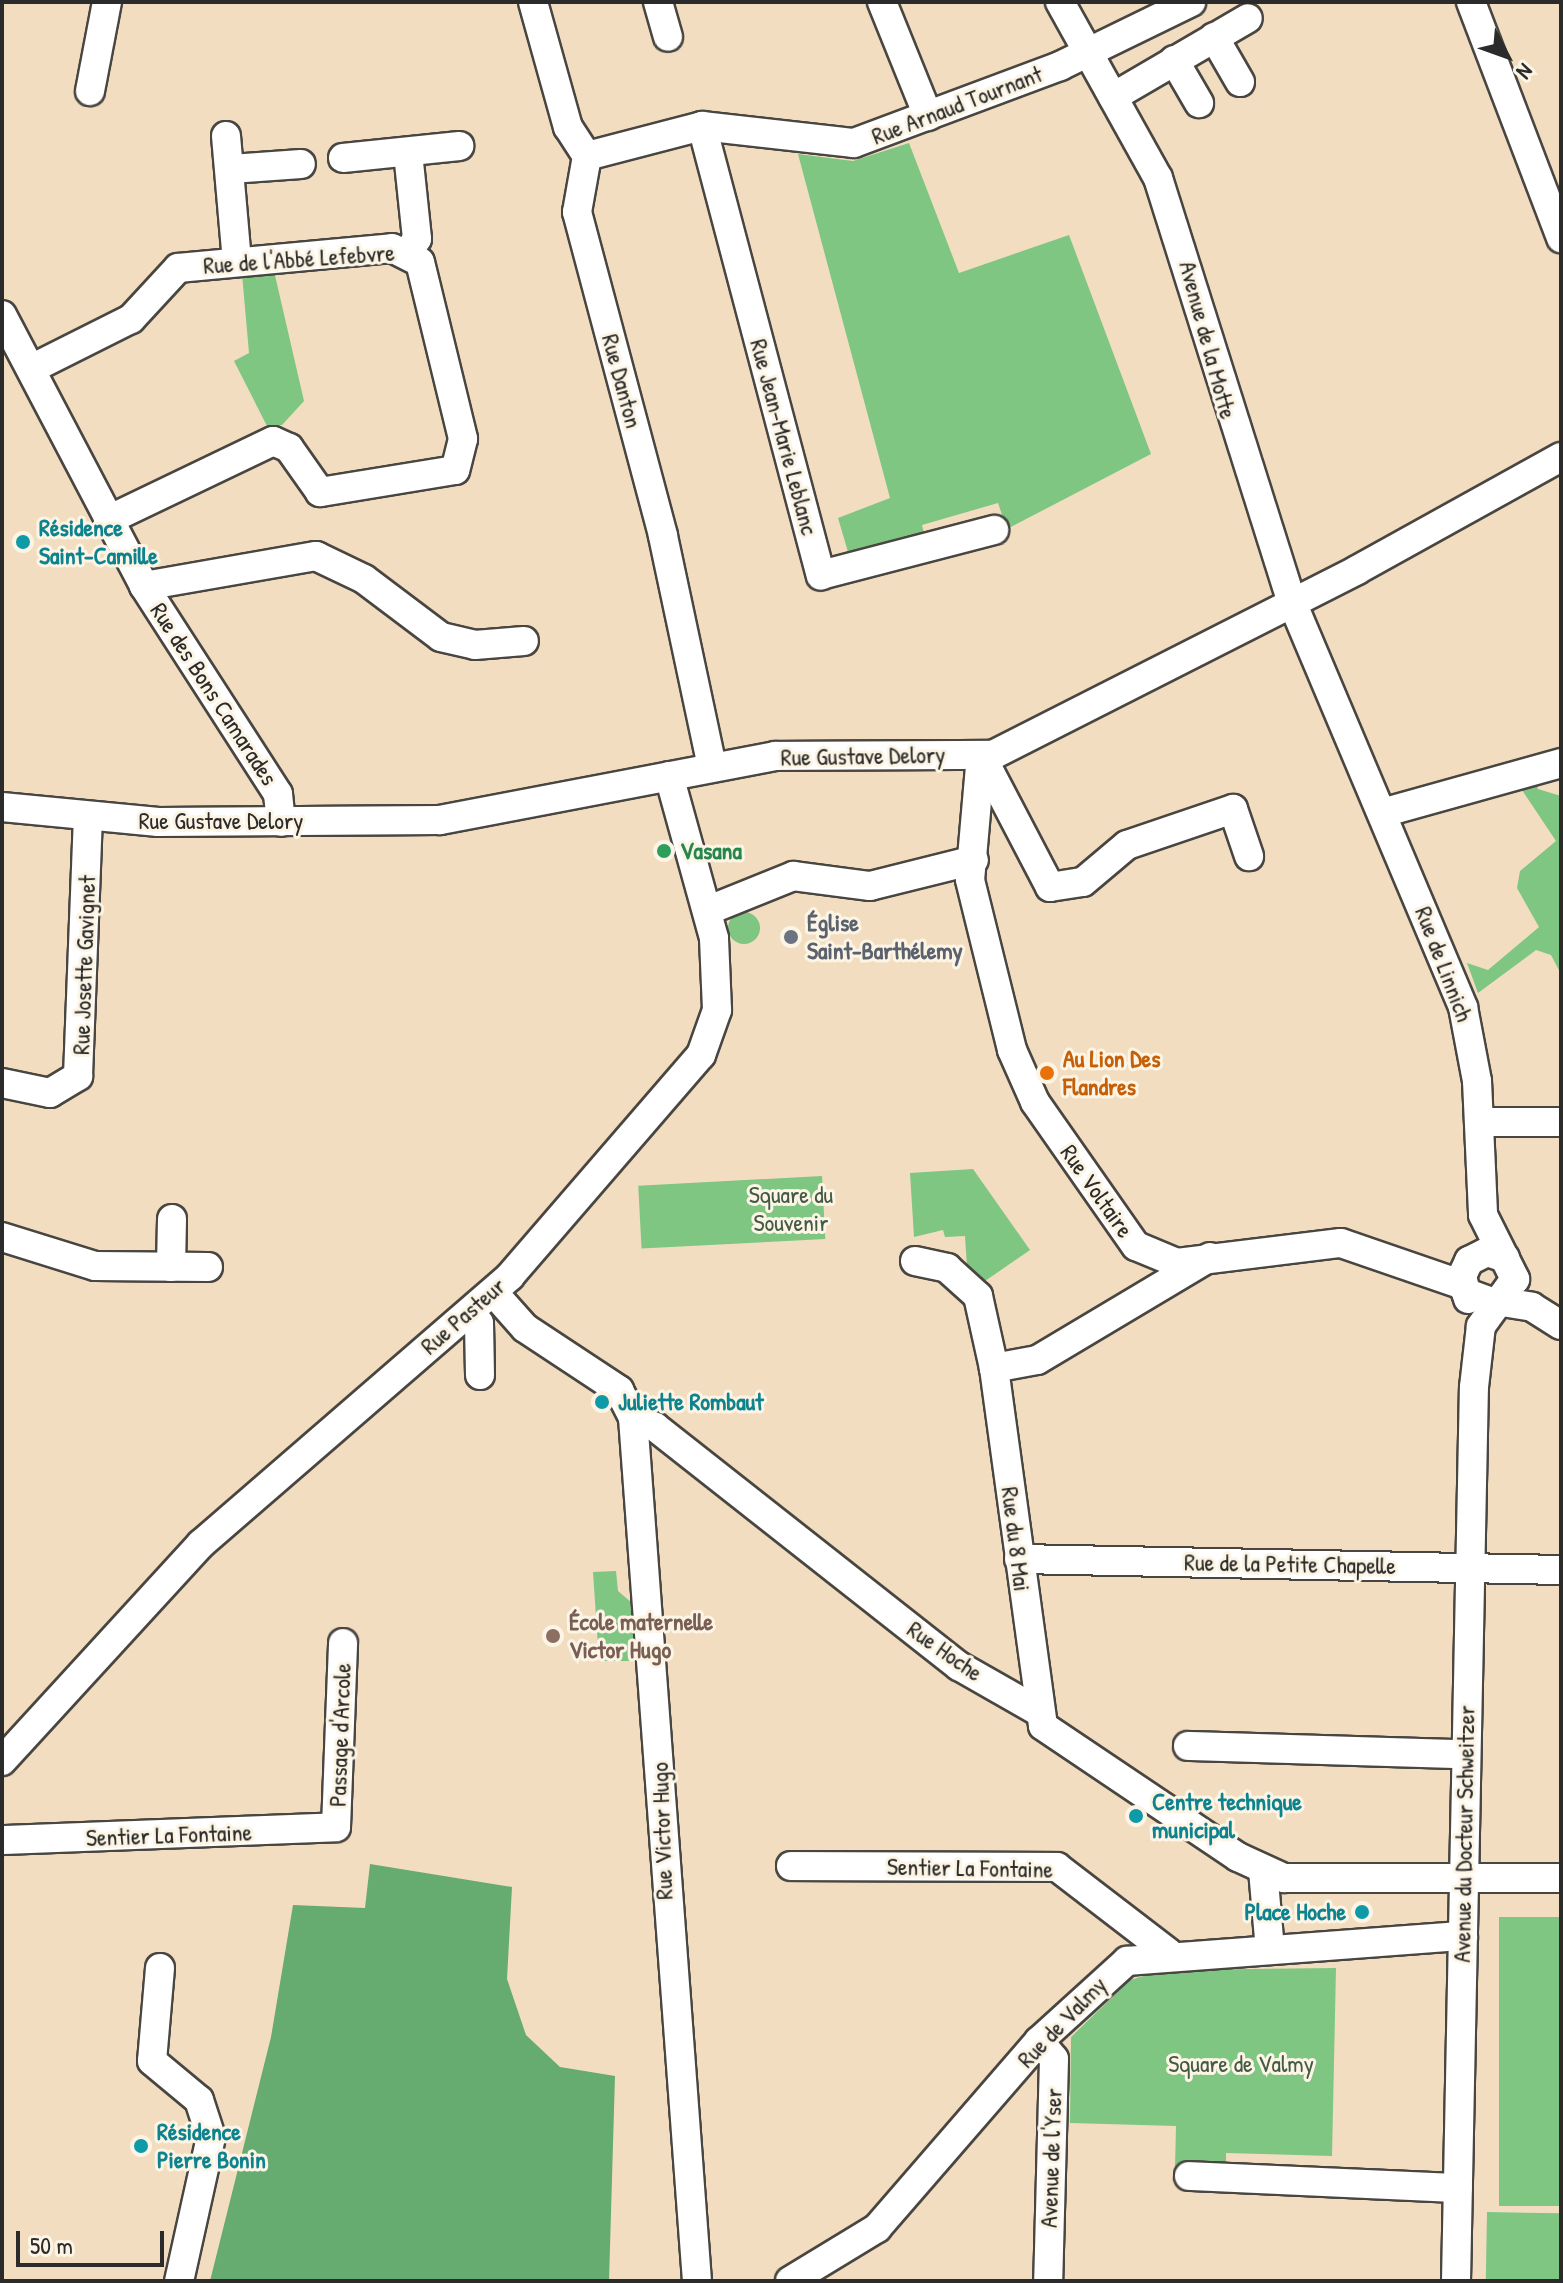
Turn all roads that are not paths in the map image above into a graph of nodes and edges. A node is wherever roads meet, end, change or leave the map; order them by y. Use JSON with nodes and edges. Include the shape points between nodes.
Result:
{"nodes":[{"id":1,"x":107,"y":2,"type":"edge"},
{"id":2,"x":533,"y":2,"type":"edge"},
{"id":3,"x":658,"y":2,"type":"edge"},
{"id":4,"x":882,"y":2,"type":"edge"},
{"id":5,"x":1060,"y":2,"type":"edge"},
{"id":6,"x":1191,"y":2,"type":"edge"},
{"id":7,"x":1471,"y":2,"type":"edge"},
{"id":8,"x":1248,"y":18,"type":"dead end"},
{"id":9,"x":668,"y":37,"type":"dead end"},
{"id":10,"x":1214,"y":37,"type":"junction"},
{"id":11,"x":1090,"y":52,"type":"junction"},
{"id":12,"x":1174,"y":60,"type":"junction"},
{"id":13,"x":1240,"y":82,"type":"dead end"},
{"id":14,"x":90,"y":91,"type":"dead end"},
{"id":15,"x":1113,"y":97,"type":"junction"},
{"id":16,"x":1199,"y":103,"type":"dead end"},
{"id":17,"x":928,"y":116,"type":"junction"},
{"id":18,"x":702,"y":126,"type":"junction"},
{"id":19,"x":226,"y":136,"type":"dead end"},
{"id":20,"x":459,"y":146,"type":"dead end"},
{"id":21,"x":408,"y":153,"type":"junction"},
{"id":22,"x":587,"y":156,"type":"junction"},
{"id":23,"x":343,"y":158,"type":"dead end"},
{"id":24,"x":301,"y":164,"type":"dead end"},
{"id":25,"x":231,"y":169,"type":"junction"},
{"id":26,"x":1561,"y":238,"type":"edge"},
{"id":27,"x":408,"y":252,"type":"junction"},
{"id":28,"x":237,"y":262,"type":"junction"},
{"id":29,"x":2,"y":315,"type":"edge"},
{"id":30,"x":31,"y":369,"type":"junction"},
{"id":31,"x":1561,"y":457,"type":"edge"},
{"id":32,"x":108,"y":520,"type":"junction"},
{"id":33,"x":994,"y":530,"type":"dead end"},
{"id":34,"x":144,"y":586,"type":"junction"},
{"id":35,"x":1292,"y":602,"type":"junction"},
{"id":36,"x":524,"y":641,"type":"dead end"},
{"id":37,"x":981,"y":755,"type":"junction"},
{"id":38,"x":1561,"y":763,"type":"edge"},
{"id":39,"x":712,"y":767,"type":"junction"},
{"id":40,"x":669,"y":776,"type":"junction"},
{"id":41,"x":2,"y":807,"type":"edge"},
{"id":42,"x":1382,"y":813,"type":"junction"},
{"id":43,"x":88,"y":817,"type":"junction"},
{"id":44,"x":281,"y":822,"type":"junction"},
{"id":45,"x":1249,"y":856,"type":"dead end"},
{"id":46,"x":974,"y":860,"type":"junction"},
{"id":47,"x":709,"y":910,"type":"junction"},
{"id":48,"x":2,"y":1083,"type":"edge"},
{"id":49,"x":1479,"y":1122,"type":"junction"},
{"id":50,"x":1561,"y":1122,"type":"edge"},
{"id":51,"x":1479,"y":1183,"type":"junction"},
{"id":52,"x":172,"y":1219,"type":"dead end"},
{"id":53,"x":2,"y":1237,"type":"edge"},
{"id":54,"x":1210,"y":1257,"type":"junction"},
{"id":55,"x":1472,"y":1258,"type":"junction"},
{"id":56,"x":915,"y":1261,"type":"dead end"},
{"id":57,"x":1510,"y":1265,"type":"junction"},
{"id":58,"x":171,"y":1267,"type":"junction"},
{"id":59,"x":208,"y":1267,"type":"dead end"},
{"id":60,"x":1464,"y":1289,"type":"junction"},
{"id":61,"x":493,"y":1292,"type":"junction"},
{"id":62,"x":1499,"y":1303,"type":"junction"},
{"id":63,"x":1561,"y":1312,"type":"edge"},
{"id":64,"x":469,"y":1313,"type":"junction"},
{"id":65,"x":1561,"y":1325,"type":"edge"},
{"id":66,"x":994,"y":1368,"type":"junction"},
{"id":67,"x":480,"y":1375,"type":"dead end"},
{"id":68,"x":1474,"y":1387,"type":"junction"},
{"id":69,"x":633,"y":1418,"type":"junction"},
{"id":70,"x":1019,"y":1559,"type":"junction"},
{"id":71,"x":1469,"y":1567,"type":"junction"},
{"id":72,"x":1561,"y":1570,"type":"edge"},
{"id":73,"x":343,"y":1643,"type":"dead end"},
{"id":74,"x":1036,"y":1710,"type":"junction"},
{"id":75,"x":1188,"y":1746,"type":"dead end"},
{"id":76,"x":1465,"y":1754,"type":"junction"},
{"id":77,"x":2,"y":1761,"type":"edge"},
{"id":78,"x":336,"y":1827,"type":"joint"},
{"id":79,"x":2,"y":1840,"type":"edge"},
{"id":80,"x":791,"y":1866,"type":"dead end"},
{"id":81,"x":1263,"y":1870,"type":"junction"},
{"id":82,"x":1561,"y":1878,"type":"edge"},
{"id":83,"x":1463,"y":1883,"type":"junction"},
{"id":84,"x":1463,"y":1936,"type":"junction"},
{"id":85,"x":1270,"y":1950,"type":"junction"},
{"id":86,"x":1169,"y":1953,"type":"junction"},
{"id":87,"x":160,"y":1968,"type":"dead end"},
{"id":88,"x":1039,"y":2041,"type":"junction"},
{"id":89,"x":1189,"y":2176,"type":"dead end"},
{"id":90,"x":1458,"y":2188,"type":"junction"},
{"id":91,"x":179,"y":2281,"type":"edge"},
{"id":92,"x":697,"y":2281,"type":"edge"},
{"id":93,"x":790,"y":2281,"type":"edge"},
{"id":94,"x":1048,"y":2281,"type":"edge"},
{"id":95,"x":1456,"y":2281,"type":"edge"}],
"edges":[{"from":1,"to":14,"type":"street"},
{"from":2,"to":22,"type":"street","via":[[568,127]]},
{"from":3,"to":9,"type":"street"},
{"from":4,"to":17,"type":"street"},
{"from":5,"to":11,"type":"street","name":"Avenue de la Motte"},
{"from":6,"to":11,"type":"street","name":"Rue Arnaud Tournant"},
{"from":7,"to":26,"type":"street"},
{"from":8,"to":10,"type":"street"},
{"from":10,"to":12,"type":"street"},
{"from":10,"to":13,"type":"street"},
{"from":11,"to":15,"type":"street","name":"Avenue de la Motte"},
{"from":11,"to":17,"type":"street","name":"Rue Arnaud Tournant"},
{"from":12,"to":15,"type":"street"},
{"from":12,"to":16,"type":"street"},
{"from":15,"to":35,"type":"street","name":"Avenue de la Motte","via":[[1158,178]]},
{"from":17,"to":18,"type":"street","name":"Rue Arnaud Tournant","via":[[854,143]]},
{"from":18,"to":22,"type":"street","name":"Rue Arnaud Tournant"},
{"from":18,"to":33,"type":"street","name":"Rue Jean-Marie Leblanc","via":[[821,575]]},
{"from":19,"to":25,"type":"street"},
{"from":20,"to":21,"type":"street"},
{"from":21,"to":23,"type":"street"},
{"from":21,"to":27,"type":"street","via":[[417,239]]},
{"from":22,"to":39,"type":"street","name":"Rue Danton","via":[[577,212],[663,536]]},
{"from":24,"to":25,"type":"street"},
{"from":25,"to":28,"type":"street"},
{"from":27,"to":28,"type":"street","name":"Rue de l'Abbé Lefebvre"},
{"from":27,"to":32,"type":"street","name":"Rue de l'Abbé Lefebvre","via":[[423,268],[463,439],[455,470],[320,492],[289,448],[273,441]]},
{"from":28,"to":30,"type":"street","name":"Rue de l'Abbé Lefebvre","via":[[173,271],[131,319]]},
{"from":29,"to":30,"type":"street","name":"Rue des Bons Camarades"},
{"from":30,"to":32,"type":"street","name":"Rue des Bons Camarades"},
{"from":31,"to":35,"type":"street","name":"Rue Gustave Delory"},
{"from":32,"to":34,"type":"street","name":"Rue des Bons Camarades"},
{"from":34,"to":36,"type":"street","via":[[316,556],[364,579],[441,637],[475,645]]},
{"from":34,"to":44,"type":"street","name":"Rue des Bons Camarades","via":[[278,794]]},
{"from":35,"to":37,"type":"street","name":"Rue Gustave Delory","via":[[1014,747]]},
{"from":35,"to":42,"type":"street","name":"Rue de Linnich"},
{"from":37,"to":39,"type":"street","name":"Rue Gustave Delory","via":[[813,753]]},
{"from":37,"to":45,"type":"street","via":[[1050,887],[1083,882],[1127,845],[1233,809]]},
{"from":37,"to":46,"type":"street","name":"Rue Voltaire"},
{"from":38,"to":42,"type":"street"},
{"from":39,"to":40,"type":"street","name":"Rue Gustave Delory"},
{"from":40,"to":44,"type":"street","name":"Rue Gustave Delory","via":[[470,817]]},
{"from":40,"to":47,"type":"street","name":"Rue Pasteur"},
{"from":41,"to":43,"type":"street","name":"Rue Gustave Delory"},
{"from":42,"to":49,"type":"street","name":"Rue de Linnich","via":[[1463,1007]]},
{"from":43,"to":44,"type":"street","name":"Rue Gustave Delory"},
{"from":43,"to":48,"type":"street","name":"Rue Josette Gavignet","via":[[78,1076],[50,1093]]},
{"from":46,"to":47,"type":"street","via":[[870,886],[793,876]]},
{"from":46,"to":54,"type":"street","name":"Rue Voltaire","via":[[971,891],[986,953],[1035,1102],[1136,1246],[1164,1262]]},
{"from":47,"to":61,"type":"street","name":"Rue Pasteur","via":[[717,1010],[701,1055]]},
{"from":49,"to":50,"type":"street"},
{"from":49,"to":51,"type":"street","name":"Rue de Linnich"},
{"from":51,"to":55,"type":"street","name":"Rue de Linnich"},
{"from":51,"to":57,"type":"street","name":"Rue de Linnich","via":[[1485,1225]]},
{"from":52,"to":58,"type":"street"},
{"from":53,"to":58,"type":"street","via":[[95,1266]]},
{"from":54,"to":60,"type":"street","name":"Rue Voltaire","via":[[1330,1242]]},
{"from":54,"to":66,"type":"street","via":[[1037,1360]]},
{"from":55,"to":57,"type":"street","via":[[1491,1252]]},
{"from":55,"to":60,"type":"street"},
{"from":56,"to":66,"type":"street","name":"Rue du 8 Mai","via":[[947,1268],[978,1296]]},
{"from":57,"to":62,"type":"street","via":[[1514,1287]]},
{"from":57,"to":63,"type":"street"},
{"from":58,"to":59,"type":"street"},
{"from":60,"to":62,"type":"street"},
{"from":60,"to":68,"type":"street","name":"Avenue du Docteur Schweitzer"},
{"from":61,"to":64,"type":"street","name":"Rue Pasteur"},
{"from":61,"to":69,"type":"street","name":"Rue Victor Hugo","via":[[525,1328],[615,1387]]},
{"from":62,"to":65,"type":"street","via":[[1532,1307]]},
{"from":62,"to":68,"type":"street","name":"Avenue du Docteur Schweitzer","via":[[1481,1326]]},
{"from":64,"to":67,"type":"street","via":[[479,1323]]},
{"from":64,"to":77,"type":"street","name":"Rue Pasteur","via":[[201,1544]]},
{"from":66,"to":70,"type":"street","name":"Rue du 8 Mai"},
{"from":68,"to":71,"type":"street","name":"Avenue du Docteur Schweitzer"},
{"from":69,"to":74,"type":"street","name":"Rue Hoche","via":[[655,1427],[959,1666]]},
{"from":69,"to":92,"type":"street","name":"Rue Victor Hugo"},
{"from":70,"to":71,"type":"street","name":"Rue de la Petite Chapelle"},
{"from":70,"to":74,"type":"street","name":"Rue du 8 Mai"},
{"from":71,"to":72,"type":"street","name":"Rue de la Petite Chapelle"},
{"from":71,"to":76,"type":"street","name":"Avenue du Docteur Schweitzer"},
{"from":73,"to":78,"type":"street","name":"Passage d'Arcole"},
{"from":74,"to":81,"type":"street","name":"Rue Hoche","via":[[1063,1743]]},
{"from":75,"to":76,"type":"street"},
{"from":76,"to":83,"type":"street","name":"Avenue du Docteur Schweitzer"},
{"from":78,"to":79,"type":"street","name":"Sentier La Fontaine"},
{"from":80,"to":86,"type":"street","name":"Sentier La Fontaine","via":[[1057,1867]]},
{"from":81,"to":83,"type":"street","name":"Rue Hoche","via":[[1304,1883]]},
{"from":81,"to":85,"type":"street"},
{"from":82,"to":83,"type":"street","name":"Rue Hoche"},
{"from":83,"to":84,"type":"street","name":"Avenue du Docteur Schweitzer"},
{"from":84,"to":85,"type":"street","name":"Rue de Valmy"},
{"from":84,"to":90,"type":"street","name":"Avenue du Docteur Schweitzer"},
{"from":85,"to":86,"type":"street","name":"Rue de Valmy"},
{"from":86,"to":88,"type":"street","name":"Rue de Valmy","via":[[1113,1970]]},
{"from":87,"to":91,"type":"street","via":[[152,2061],[199,2100],[211,2137]]},
{"from":88,"to":93,"type":"street","name":"Rue de Valmy","via":[[877,2228]]},
{"from":88,"to":94,"type":"street","name":"Avenue de l'Yser","via":[[1054,2059]]},
{"from":89,"to":90,"type":"street"},
{"from":90,"to":95,"type":"street","name":"Avenue du Docteur Schweitzer"}]}
